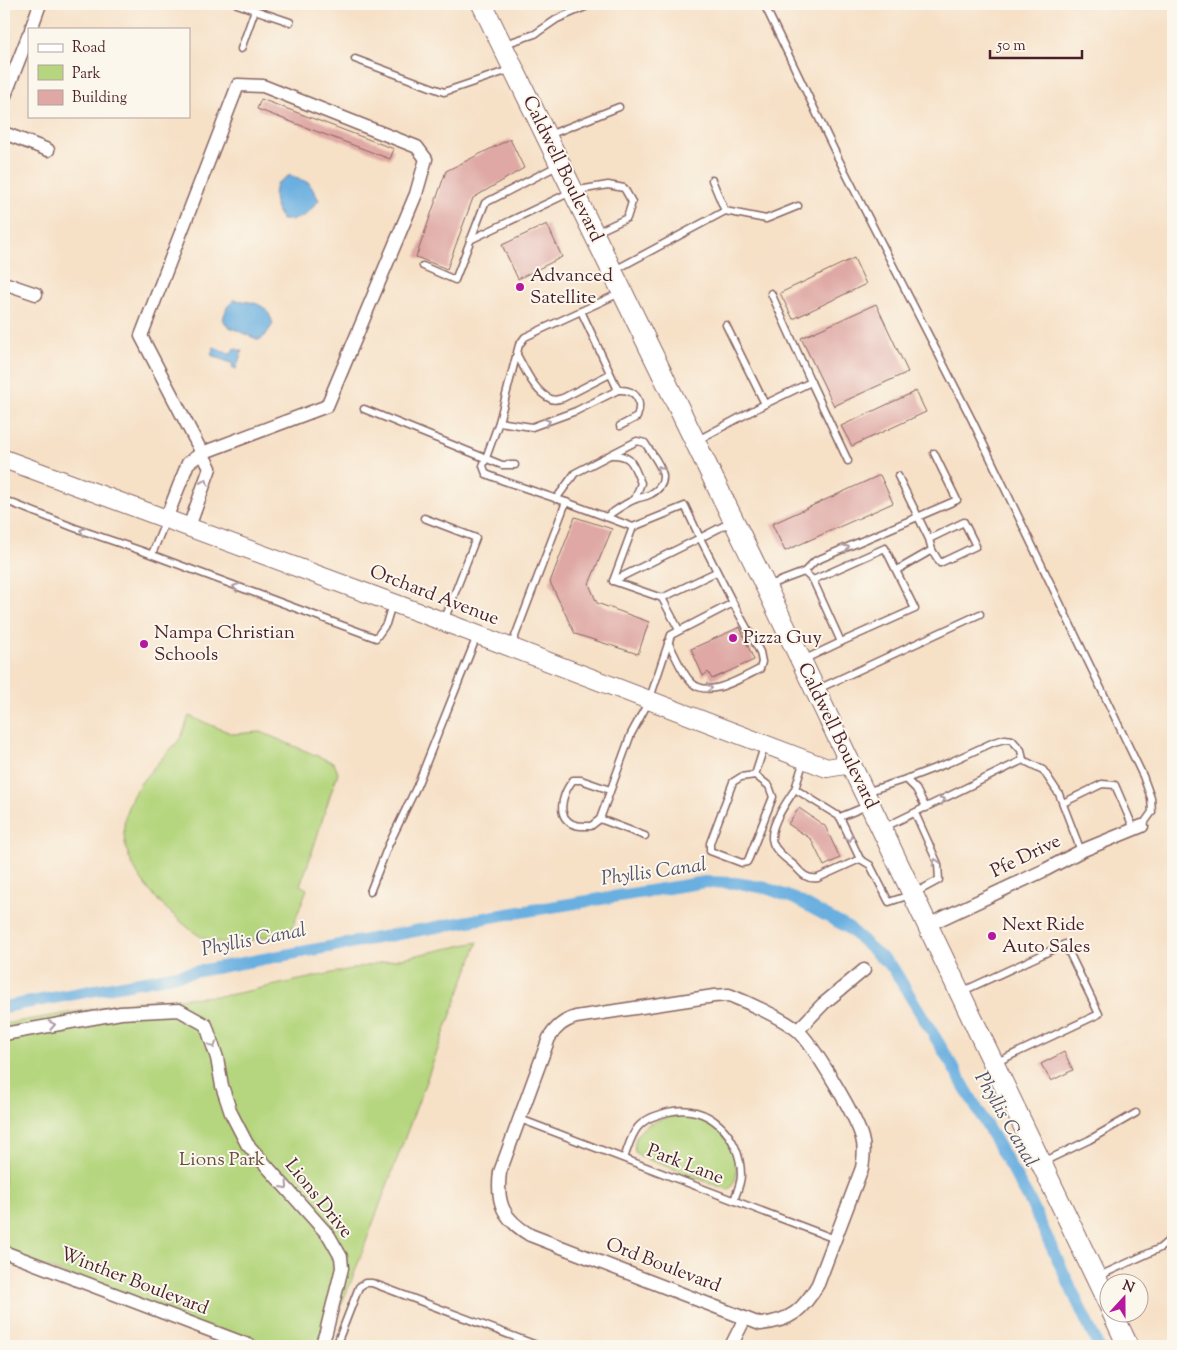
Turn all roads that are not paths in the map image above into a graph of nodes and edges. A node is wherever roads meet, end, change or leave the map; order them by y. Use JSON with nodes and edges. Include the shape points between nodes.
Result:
{"nodes":[{"id":1,"x":40,"y":4,"type":"edge"},
{"id":2,"x":237,"y":4,"type":"edge"},
{"id":3,"x":482,"y":4,"type":"edge"},
{"id":4,"x":592,"y":4,"type":"edge"},
{"id":5,"x":764,"y":4,"type":"edge"},
{"id":6,"x":255,"y":10,"type":"junction"},
{"id":7,"x":290,"y":22,"type":"dead end"},
{"id":8,"x":31,"y":28,"type":"edge"},
{"id":9,"x":28,"y":37,"type":"edge"},
{"id":10,"x":502,"y":45,"type":"junction"},
{"id":11,"x":241,"y":49,"type":"dead end"},
{"id":12,"x":355,"y":59,"type":"dead end"},
{"id":13,"x":513,"y":69,"type":"junction"},
{"id":14,"x":4,"y":98,"type":"edge"},
{"id":15,"x":619,"y":107,"type":"dead end"},
{"id":16,"x":4,"y":133,"type":"edge"},
{"id":17,"x":546,"y":136,"type":"junction"},
{"id":18,"x":48,"y":150,"type":"dead end"},
{"id":19,"x":560,"y":165,"type":"junction"},
{"id":20,"x":712,"y":180,"type":"dead end"},
{"id":21,"x":573,"y":191,"type":"junction"},
{"id":22,"x":798,"y":206,"type":"dead end"},
{"id":23,"x":725,"y":211,"type":"junction"},
{"id":24,"x":594,"y":234,"type":"junction"},
{"id":25,"x":470,"y":240,"type":"junction"},
{"id":26,"x":423,"y":266,"type":"dead end"},
{"id":27,"x":612,"y":272,"type":"junction"},
{"id":28,"x":4,"y":283,"type":"edge"},
{"id":29,"x":622,"y":292,"type":"junction"},
{"id":30,"x":36,"y":294,"type":"dead end"},
{"id":31,"x":772,"y":294,"type":"dead end"},
{"id":32,"x":581,"y":311,"type":"junction"},
{"id":33,"x":726,"y":325,"type":"dead end"},
{"id":34,"x":517,"y":355,"type":"junction"},
{"id":35,"x":610,"y":374,"type":"junction"},
{"id":36,"x":811,"y":382,"type":"junction"},
{"id":37,"x":618,"y":390,"type":"junction"},
{"id":38,"x":765,"y":404,"type":"junction"},
{"id":39,"x":364,"y":409,"type":"dead end"},
{"id":40,"x":499,"y":422,"type":"junction"},
{"id":41,"x":620,"y":426,"type":"dead end"},
{"id":42,"x":694,"y":442,"type":"junction"},
{"id":43,"x":202,"y":453,"type":"junction"},
{"id":44,"x":934,"y":453,"type":"dead end"},
{"id":45,"x":608,"y":455,"type":"junction"},
{"id":46,"x":486,"y":458,"type":"junction"},
{"id":47,"x":4,"y":459,"type":"edge"},
{"id":48,"x":848,"y":461,"type":"dead end"},
{"id":49,"x":514,"y":465,"type":"dead end"},
{"id":50,"x":898,"y":476,"type":"dead end"},
{"id":51,"x":556,"y":499,"type":"junction"},
{"id":52,"x":635,"y":499,"type":"junction"},
{"id":53,"x":4,"y":500,"type":"edge"},
{"id":54,"x":566,"y":502,"type":"junction"},
{"id":55,"x":606,"y":517,"type":"junction"},
{"id":56,"x":918,"y":517,"type":"junction"},
{"id":57,"x":424,"y":518,"type":"dead end"},
{"id":58,"x":166,"y":519,"type":"junction"},
{"id":59,"x":733,"y":521,"type":"junction"},
{"id":60,"x":189,"y":527,"type":"junction"},
{"id":61,"x":633,"y":527,"type":"junction"},
{"id":62,"x":700,"y":538,"type":"junction"},
{"id":63,"x":929,"y":539,"type":"junction"},
{"id":64,"x":932,"y":550,"type":"junction"},
{"id":65,"x":152,"y":554,"type":"junction"},
{"id":66,"x":897,"y":570,"type":"junction"},
{"id":67,"x":716,"y":572,"type":"junction"},
{"id":68,"x":804,"y":572,"type":"junction"},
{"id":69,"x":813,"y":580,"type":"junction"},
{"id":70,"x":612,"y":581,"type":"junction"},
{"id":71,"x":766,"y":586,"type":"junction"},
{"id":72,"x":662,"y":598,"type":"junction"},
{"id":73,"x":733,"y":602,"type":"junction"},
{"id":74,"x":392,"y":603,"type":"junction"},
{"id":75,"x":980,"y":614,"type":"dead end"},
{"id":76,"x":444,"y":622,"type":"junction"},
{"id":77,"x":679,"y":630,"type":"junction"},
{"id":78,"x":478,"y":635,"type":"junction"},
{"id":79,"x":668,"y":642,"type":"junction"},
{"id":80,"x":842,"y":642,"type":"junction"},
{"id":81,"x":511,"y":648,"type":"junction"},
{"id":82,"x":800,"y":662,"type":"junction"},
{"id":83,"x":815,"y":690,"type":"junction"},
{"id":84,"x":649,"y":700,"type":"junction"},
{"id":85,"x":765,"y":743,"type":"junction"},
{"id":86,"x":805,"y":759,"type":"junction"},
{"id":87,"x":1023,"y":760,"type":"junction"},
{"id":88,"x":850,"y":764,"type":"junction"},
{"id":89,"x":755,"y":775,"type":"junction"},
{"id":90,"x":906,"y":779,"type":"junction"},
{"id":91,"x":610,"y":790,"type":"junction"},
{"id":92,"x":795,"y":790,"type":"junction"},
{"id":93,"x":867,"y":799,"type":"junction"},
{"id":94,"x":1063,"y":803,"type":"junction"},
{"id":95,"x":926,"y":808,"type":"junction"},
{"id":96,"x":915,"y":813,"type":"junction"},
{"id":97,"x":600,"y":818,"type":"junction"},
{"id":98,"x":840,"y":818,"type":"junction"},
{"id":99,"x":1138,"y":827,"type":"junction"},
{"id":100,"x":882,"y":828,"type":"junction"},
{"id":101,"x":645,"y":836,"type":"dead end"},
{"id":102,"x":1082,"y":851,"type":"junction"},
{"id":103,"x":860,"y":859,"type":"junction"},
{"id":104,"x":370,"y":892,"type":"dead end"},
{"id":105,"x":913,"y":894,"type":"junction"},
{"id":106,"x":928,"y":925,"type":"junction"},
{"id":107,"x":864,"y":970,"type":"dead end"},
{"id":108,"x":960,"y":993,"type":"junction"},
{"id":109,"x":798,"y":1030,"type":"junction"},
{"id":110,"x":4,"y":1034,"type":"edge"},
{"id":111,"x":994,"y":1063,"type":"junction"},
{"id":112,"x":1136,"y":1113,"type":"dead end"},
{"id":113,"x":520,"y":1119,"type":"junction"},
{"id":114,"x":624,"y":1158,"type":"junction"},
{"id":115,"x":1042,"y":1163,"type":"junction"},
{"id":116,"x":734,"y":1200,"type":"junction"},
{"id":117,"x":1173,"y":1238,"type":"edge"},
{"id":118,"x":835,"y":1239,"type":"junction"},
{"id":119,"x":1165,"y":1244,"type":"junction"},
{"id":120,"x":4,"y":1252,"type":"edge"},
{"id":121,"x":1173,"y":1253,"type":"edge"},
{"id":122,"x":1096,"y":1278,"type":"junction"},
{"id":123,"x":1100,"y":1286,"type":"edge"},
{"id":124,"x":745,"y":1318,"type":"junction"},
{"id":125,"x":1117,"y":1322,"type":"edge"},
{"id":126,"x":251,"y":1346,"type":"edge"},
{"id":127,"x":321,"y":1346,"type":"edge"},
{"id":128,"x":336,"y":1346,"type":"edge"},
{"id":129,"x":539,"y":1346,"type":"edge"},
{"id":130,"x":731,"y":1346,"type":"edge"},
{"id":131,"x":1128,"y":1346,"type":"edge"}],
"edges":[{"from":1,"to":8,"type":"street"},
{"from":2,"to":6,"type":"lane"},
{"from":3,"to":10,"type":"main road","name":"Caldwell Boulevard"},
{"from":4,"to":10,"type":"lane","via":[[557,19],[535,34]]},
{"from":5,"to":99,"type":"lane","via":[[838,158],[977,429],[1144,776],[1152,812]]},
{"from":6,"to":7,"type":"lane"},
{"from":6,"to":11,"type":"lane"},
{"from":9,"to":14,"type":"street"},
{"from":10,"to":13,"type":"main road","name":"Caldwell Boulevard"},
{"from":12,"to":13,"type":"lane","via":[[444,92]]},
{"from":13,"to":17,"type":"main road","name":"Caldwell Boulevard"},
{"from":15,"to":17,"type":"lane"},
{"from":16,"to":18,"type":"street"},
{"from":17,"to":19,"type":"main road","name":"Caldwell Boulevard"},
{"from":19,"to":21,"type":"main road","name":"Caldwell Boulevard"},
{"from":19,"to":25,"type":"lane","via":[[485,203]]},
{"from":20,"to":23,"type":"lane"},
{"from":21,"to":24,"type":"main road","name":"Caldwell Boulevard"},
{"from":21,"to":24,"type":"lane","via":[[608,185],[624,188],[632,202],[627,218]]},
{"from":21,"to":25,"type":"lane"},
{"from":22,"to":23,"type":"lane","via":[[766,219]]},
{"from":23,"to":27,"type":"lane"},
{"from":24,"to":27,"type":"main road","name":"Caldwell Boulevard"},
{"from":25,"to":26,"type":"lane","via":[[455,280]]},
{"from":27,"to":29,"type":"main road","name":"Caldwell Boulevard"},
{"from":28,"to":30,"type":"street"},
{"from":29,"to":32,"type":"lane"},
{"from":29,"to":42,"type":"main road","name":"Caldwell Boulevard"},
{"from":31,"to":36,"type":"lane"},
{"from":32,"to":34,"type":"lane","via":[[525,336]]},
{"from":32,"to":35,"type":"lane"},
{"from":33,"to":38,"type":"lane"},
{"from":34,"to":35,"type":"lane","via":[[538,388],[554,400]]},
{"from":34,"to":40,"type":"lane"},
{"from":35,"to":37,"type":"lane"},
{"from":36,"to":38,"type":"lane"},
{"from":36,"to":48,"type":"lane"},
{"from":40,"to":37,"type":"lane","one_way":true,"via":[[532,427],[576,411]]},
{"from":37,"to":41,"type":"lane","via":[[627,390],[636,396],[640,407],[637,417]]},
{"from":38,"to":42,"type":"lane"},
{"from":39,"to":46,"type":"lane"},
{"from":40,"to":46,"type":"lane"},
{"from":42,"to":59,"type":"main road","name":"Caldwell Boulevard"},
{"from":43,"to":43,"type":"street","via":[[141,336],[238,85],[263,86],[417,147],[426,159],[419,188],[327,406]]},
{"from":43,"to":58,"type":"street","via":[[188,463]]},
{"from":60,"to":43,"type":"street","one_way":true,"via":[[210,468]]},
{"from":44,"to":56,"type":"lane","via":[[957,500]]},
{"from":45,"to":51,"type":"lane","via":[[575,473]]},
{"from":45,"to":52,"type":"lane","via":[[628,457],[633,465],[641,483]]},
{"from":52,"to":45,"type":"lane","one_way":true,"via":[[649,496],[661,487],[664,481],[662,470],[645,443],[637,441]]},
{"from":46,"to":49,"type":"lane","via":[[502,465]]},
{"from":46,"to":51,"type":"lane","via":[[483,466],[486,474]]},
{"from":47,"to":58,"type":"street","name":"Orchard Avenue"},
{"from":50,"to":56,"type":"lane"},
{"from":51,"to":54,"type":"lane"},
{"from":52,"to":55,"type":"lane"},
{"from":65,"to":53,"type":"lane","one_way":true},
{"from":54,"to":55,"type":"lane"},
{"from":54,"to":81,"type":"lane"},
{"from":55,"to":61,"type":"lane"},
{"from":56,"to":63,"type":"lane"},
{"from":68,"to":56,"type":"lane","one_way":true,"via":[[815,561]]},
{"from":57,"to":76,"type":"lane","via":[[476,538]]},
{"from":58,"to":60,"type":"street","name":"Orchard Avenue"},
{"from":58,"to":65,"type":"lane"},
{"from":59,"to":62,"type":"lane"},
{"from":59,"to":71,"type":"main road","name":"Caldwell Boulevard"},
{"from":60,"to":74,"type":"street","name":"Orchard Avenue"},
{"from":61,"to":62,"type":"lane","via":[[685,506]]},
{"from":61,"to":70,"type":"lane"},
{"from":62,"to":67,"type":"lane"},
{"from":62,"to":70,"type":"lane"},
{"from":63,"to":64,"type":"lane"},
{"from":63,"to":64,"type":"lane","via":[[964,522],[976,546],[940,563]]},
{"from":64,"to":66,"type":"lane"},
{"from":74,"to":65,"type":"lane","one_way":true,"via":[[386,624],[376,638]]},
{"from":66,"to":69,"type":"lane","via":[[885,548]]},
{"from":66,"to":80,"type":"lane","via":[[915,609]]},
{"from":67,"to":72,"type":"lane"},
{"from":67,"to":73,"type":"lane"},
{"from":68,"to":69,"type":"lane"},
{"from":68,"to":71,"type":"lane"},
{"from":69,"to":80,"type":"lane"},
{"from":70,"to":72,"type":"lane"},
{"from":71,"to":82,"type":"main road","name":"Caldwell Boulevard"},
{"from":72,"to":77,"type":"lane"},
{"from":73,"to":77,"type":"lane"},
{"from":79,"to":73,"type":"lane","one_way":true,"via":[[690,681],[700,687],[719,688],[760,669],[760,652]]},
{"from":74,"to":76,"type":"street","name":"Orchard Avenue"},
{"from":75,"to":83,"type":"lane"},
{"from":76,"to":78,"type":"street","name":"Orchard Avenue"},
{"from":77,"to":79,"type":"lane","via":[[671,635]]},
{"from":78,"to":81,"type":"street","name":"Orchard Avenue"},
{"from":78,"to":104,"type":"lane"},
{"from":79,"to":84,"type":"lane"},
{"from":80,"to":82,"type":"lane"},
{"from":81,"to":84,"type":"street","name":"Orchard Avenue"},
{"from":82,"to":83,"type":"main road","name":"Caldwell Boulevard"},
{"from":83,"to":88,"type":"main road","name":"Caldwell Boulevard"},
{"from":84,"to":85,"type":"street","name":"Orchard Avenue"},
{"from":84,"to":91,"type":"lane"},
{"from":85,"to":86,"type":"street","name":"Orchard Avenue"},
{"from":85,"to":89,"type":"lane"},
{"from":86,"to":88,"type":"street","name":"Orchard Avenue","via":[[827,768]]},
{"from":86,"to":92,"type":"lane"},
{"from":87,"to":90,"type":"lane","via":[[1012,740],[1005,739]]},
{"from":87,"to":94,"type":"lane","via":[[1043,770]]},
{"from":95,"to":87,"type":"lane","one_way":true},
{"from":88,"to":93,"type":"main road","name":"Caldwell Boulevard"},
{"from":89,"to":89,"type":"lane","via":[[769,786],[773,797],[750,858],[742,863],[710,851],[710,843],[733,782]]},
{"from":90,"to":93,"type":"lane"},
{"from":90,"to":95,"type":"lane"},
{"from":91,"to":97,"type":"lane"},
{"from":91,"to":97,"type":"lane","via":[[581,780],[573,780],[568,786],[562,803],[567,821],[578,826],[591,826]]},
{"from":92,"to":98,"type":"lane"},
{"from":92,"to":103,"type":"lane","via":[[773,832],[773,844],[777,850],[812,879]]},
{"from":93,"to":98,"type":"lane"},
{"from":93,"to":100,"type":"main road","name":"Caldwell Boulevard"},
{"from":94,"to":99,"type":"lane","via":[[1102,784],[1115,785]]},
{"from":94,"to":102,"type":"lane"},
{"from":95,"to":96,"type":"lane"},
{"from":96,"to":100,"type":"lane"},
{"from":105,"to":96,"type":"lane","one_way":true,"via":[[939,880],[938,864]]},
{"from":97,"to":101,"type":"lane"},
{"from":98,"to":103,"type":"lane","one_way":true},
{"from":99,"to":102,"type":"street","name":"Pfe Drive"},
{"from":100,"to":105,"type":"main road","name":"Caldwell Boulevard"},
{"from":102,"to":106,"type":"street","name":"Pfe Drive"},
{"from":103,"to":105,"type":"lane","via":[[870,865],[888,902]]},
{"from":105,"to":106,"type":"main road","name":"Caldwell Boulevard"},
{"from":106,"to":108,"type":"main road","name":"Caldwell Boulevard"},
{"from":107,"to":109,"type":"street","via":[[822,1004]]},
{"from":108,"to":111,"type":"main road","name":"Caldwell Boulevard"},
{"from":108,"to":111,"type":"lane","via":[[1065,944],[1099,1014]]},
{"from":109,"to":113,"type":"street","name":"Ord Boulevard","via":[[729,995],[576,1017],[564,1021],[550,1038]]},
{"from":109,"to":118,"type":"street","name":"Ord Boulevard","via":[[815,1052],[863,1138],[862,1168]]},
{"from":110,"to":127,"type":"street","name":"Lions Drive","one_way":true,"via":[[121,1012],[179,1010],[206,1024],[231,1113],[247,1144],[329,1236],[341,1257],[342,1268]]},
{"from":111,"to":115,"type":"main road","name":"Caldwell Boulevard"},
{"from":112,"to":115,"type":"lane"},
{"from":113,"to":114,"type":"lane","name":"Park Lane"},
{"from":113,"to":124,"type":"street","name":"Ord Boulevard","via":[[500,1172],[498,1188],[505,1215],[516,1227]]},
{"from":114,"to":116,"type":"lane","name":"Park Lane"},
{"from":114,"to":116,"type":"lane","name":"Park Lane","via":[[637,1128],[648,1119],[673,1111],[688,1110],[702,1114],[723,1127],[736,1148],[741,1176]]},
{"from":115,"to":122,"type":"main road","name":"Caldwell Boulevard"},
{"from":116,"to":118,"type":"lane","name":"Park Lane"},
{"from":117,"to":119,"type":"lane"},
{"from":118,"to":124,"type":"street","name":"Ord Boulevard","via":[[808,1302],[792,1315],[774,1322],[760,1324]]},
{"from":119,"to":121,"type":"lane"},
{"from":119,"to":122,"type":"lane"},
{"from":120,"to":126,"type":"street","name":"Winther Boulevard"},
{"from":122,"to":123,"type":"main road","name":"Caldwell Boulevard"},
{"from":124,"to":130,"type":"street"},
{"from":125,"to":131,"type":"main road"},
{"from":128,"to":129,"type":"lane","via":[[359,1287],[372,1282]]}]}
